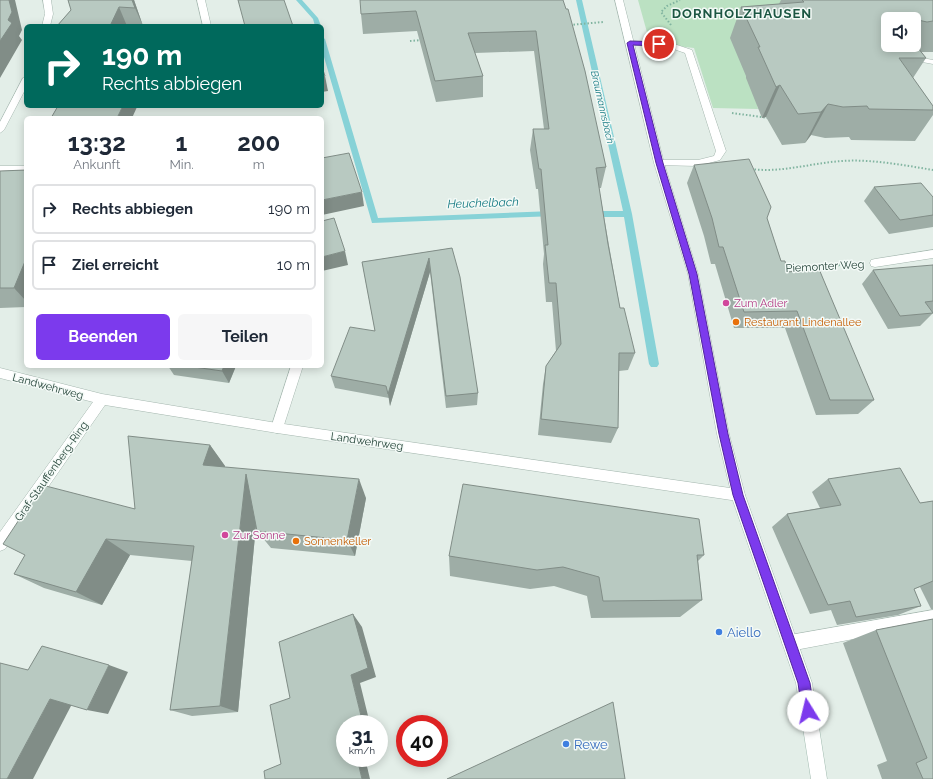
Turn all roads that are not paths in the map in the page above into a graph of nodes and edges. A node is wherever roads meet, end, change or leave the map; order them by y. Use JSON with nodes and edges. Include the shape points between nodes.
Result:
{"nodes":[{"id":1,"x":47,"y":0,"type":"edge"},
{"id":2,"x":201,"y":0,"type":"edge"},
{"id":3,"x":619,"y":0,"type":"edge"},
{"id":4,"x":46,"y":24,"type":"edge"},
{"id":5,"x":207,"y":24,"type":"edge"},
{"id":6,"x":630,"y":43,"type":"junction"},
{"id":7,"x":902,"y":55,"type":"edge"},
{"id":8,"x":933,"y":62,"type":"edge"},
{"id":9,"x":24,"y":84,"type":"edge"},
{"id":10,"x":0,"y":130,"type":"edge"},
{"id":11,"x":660,"y":163,"type":"junction"},
{"id":12,"x":0,"y":169,"type":"edge"},
{"id":13,"x":24,"y":169,"type":"edge"},
{"id":14,"x":933,"y":254,"type":"edge"},
{"id":15,"x":875,"y":263,"type":"road end"},
{"id":16,"x":296,"y":368,"type":"edge"},
{"id":17,"x":0,"y":373,"type":"edge"},
{"id":18,"x":102,"y":399,"type":"junction"},
{"id":19,"x":277,"y":428,"type":"junction"},
{"id":20,"x":738,"y":495,"type":"junction"},
{"id":21,"x":0,"y":544,"type":"edge"},
{"id":22,"x":933,"y":617,"type":"edge"},
{"id":23,"x":790,"y":642,"type":"junction"},
{"id":24,"x":819,"y":779,"type":"edge"}],
"edges":[{"from":1,"to":4,"type":"street","via":[[49,14]]},
{"from":2,"to":5,"type":"street"},
{"from":3,"to":6,"type":"street"},
{"from":6,"to":11,"type":"street"},
{"from":6,"to":11,"type":"street","via":[[650,43],[682,48],[689,52],[721,151],[717,158],[698,163]]},
{"from":7,"to":8,"type":"street"},
{"from":9,"to":10,"type":"street"},
{"from":11,"to":20,"type":"street","via":[[693,274],[723,434]]},
{"from":12,"to":13,"type":"street"},
{"from":14,"to":15,"type":"street","name":"Piemonter Weg"},
{"from":16,"to":19,"type":"street"},
{"from":17,"to":18,"type":"street","name":"Landwehrweg"},
{"from":18,"to":19,"type":"street","name":"Landwehrweg"},
{"from":18,"to":21,"type":"street","name":"Graf-Stauffenberg-Ring"},
{"from":19,"to":20,"type":"street","name":"Landwehrweg"},
{"from":20,"to":23,"type":"street"},
{"from":22,"to":23,"type":"street"},
{"from":23,"to":24,"type":"street","via":[[804,683]]}]}
